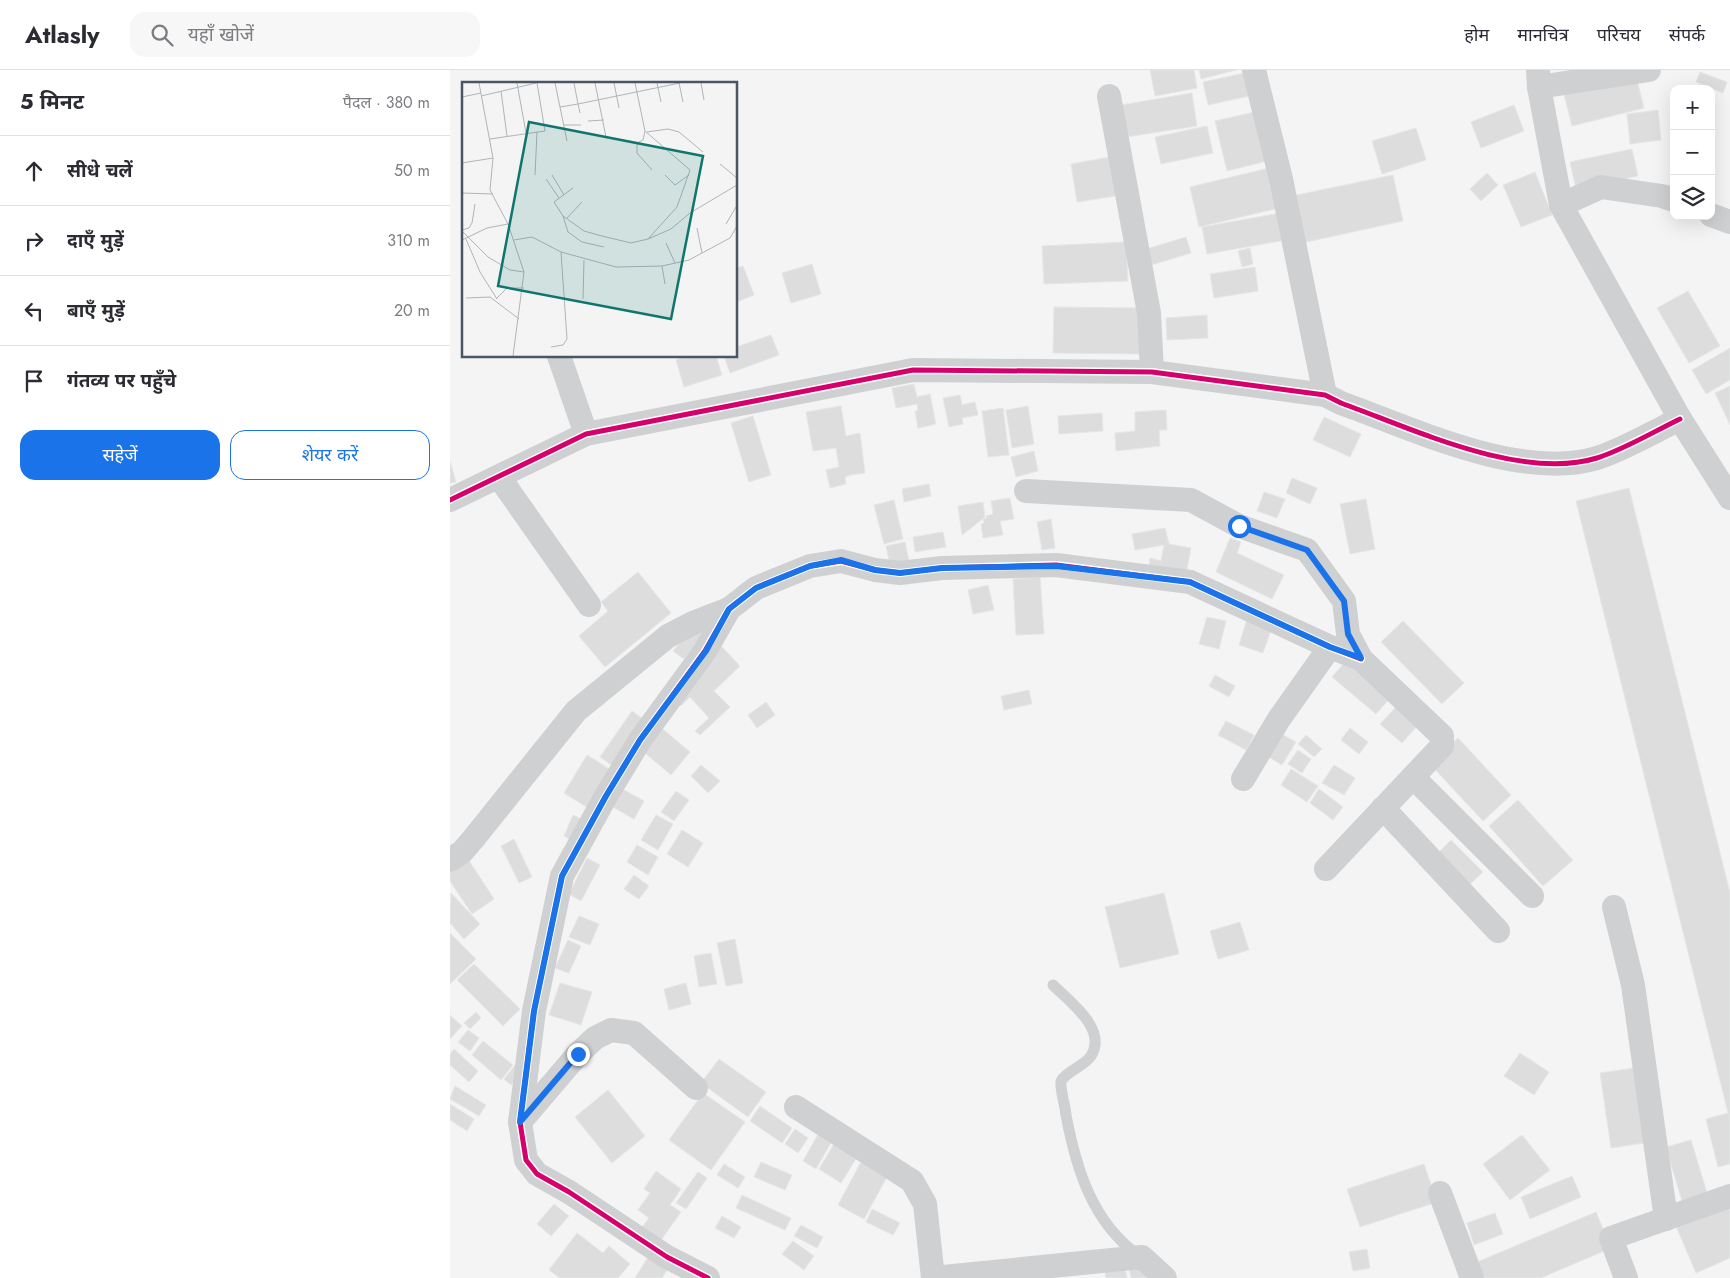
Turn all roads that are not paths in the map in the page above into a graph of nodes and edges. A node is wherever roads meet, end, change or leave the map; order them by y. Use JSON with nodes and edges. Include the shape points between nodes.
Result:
{"nodes":[{"id":1,"x":1254,"y":70,"type":"edge"},
{"id":2,"x":1649,"y":70,"type":"edge"},
{"id":3,"x":1538,"y":79,"type":"edge"},
{"id":4,"x":1109,"y":96,"type":"dead end"},
{"id":5,"x":1670,"y":199,"type":"edge"},
{"id":6,"x":1561,"y":205,"type":"junction"},
{"id":7,"x":1715,"y":216,"type":"edge"},
{"id":8,"x":1730,"y":222,"type":"edge"},
{"id":9,"x":560,"y":358,"type":"edge"},
{"id":10,"x":1152,"y":372,"type":"junction"},
{"id":11,"x":1325,"y":394,"type":"junction"},
{"id":12,"x":1680,"y":419,"type":"junction"},
{"id":13,"x":586,"y":434,"type":"junction"},
{"id":14,"x":499,"y":476,"type":"junction"},
{"id":15,"x":1026,"y":491,"type":"dead end"},
{"id":16,"x":1730,"y":498,"type":"edge"},
{"id":17,"x":450,"y":500,"type":"edge"},
{"id":18,"x":589,"y":605,"type":"dead end"},
{"id":19,"x":729,"y":609,"type":"junction"},
{"id":20,"x":1330,"y":647,"type":"junction"},
{"id":21,"x":1361,"y":658,"type":"junction"},
{"id":22,"x":1413,"y":776,"type":"junction"},
{"id":23,"x":1243,"y":780,"type":"dead end"},
{"id":24,"x":1383,"y":808,"type":"junction"},
{"id":25,"x":450,"y":860,"type":"edge"},
{"id":26,"x":1326,"y":869,"type":"dead end"},
{"id":27,"x":1532,"y":896,"type":"dead end"},
{"id":28,"x":1614,"y":907,"type":"dead end"},
{"id":29,"x":1498,"y":931,"type":"dead end"},
{"id":30,"x":1053,"y":986,"type":"dead end"},
{"id":31,"x":696,"y":1088,"type":"dead end"},
{"id":32,"x":796,"y":1107,"type":"dead end"},
{"id":33,"x":520,"y":1122,"type":"junction"},
{"id":34,"x":1440,"y":1193,"type":"dead end"},
{"id":35,"x":1730,"y":1196,"type":"edge"},
{"id":36,"x":1666,"y":1219,"type":"junction"},
{"id":37,"x":1142,"y":1257,"type":"junction"},
{"id":38,"x":708,"y":1278,"type":"edge"},
{"id":39,"x":933,"y":1278,"type":"edge"},
{"id":40,"x":1165,"y":1278,"type":"edge"},
{"id":41,"x":1472,"y":1278,"type":"edge"},
{"id":42,"x":1626,"y":1278,"type":"edge"}],
"edges":[{"from":1,"to":11,"type":"street","via":[[1281,179]]},
{"from":2,"to":3,"type":"street"},
{"from":3,"to":6,"type":"street"},
{"from":4,"to":10,"type":"street","via":[[1149,313]]},
{"from":5,"to":6,"type":"street","via":[[1601,187]]},
{"from":6,"to":12,"type":"street"},
{"from":7,"to":8,"type":"street"},
{"from":9,"to":13,"type":"street"},
{"from":10,"to":11,"type":"street"},
{"from":10,"to":13,"type":"street","via":[[912,370]]},
{"from":11,"to":12,"type":"street","via":[[1341,403],[1492,457],[1551,464],[1597,458]]},
{"from":12,"to":16,"type":"street"},
{"from":13,"to":14,"type":"street"},
{"from":14,"to":17,"type":"street"},
{"from":14,"to":18,"type":"street"},
{"from":15,"to":21,"type":"street","via":[[1191,500],[1239,526],[1307,550],[1344,601],[1348,634]]},
{"from":19,"to":20,"type":"street","via":[[756,588],[810,566],[841,560],[900,573],[942,568],[1056,566],[1190,582]]},
{"from":19,"to":25,"type":"street","via":[[693,622],[668,636],[576,711],[474,838]]},
{"from":19,"to":33,"type":"street","via":[[706,651],[640,740],[562,876],[534,1011]]},
{"from":20,"to":21,"type":"street"},
{"from":20,"to":23,"type":"street","via":[[1279,719]]},
{"from":21,"to":22,"type":"street","via":[[1442,736],[1442,746]]},
{"from":22,"to":24,"type":"street"},
{"from":22,"to":27,"type":"street"},
{"from":24,"to":26,"type":"street"},
{"from":24,"to":29,"type":"street"},
{"from":28,"to":36,"type":"street","via":[[1633,985]]},
{"from":30,"to":37,"type":"lane","via":[[1086,1018],[1094,1032],[1091,1056],[1061,1080],[1074,1154],[1088,1193],[1105,1224],[1122,1244]]},
{"from":31,"to":33,"type":"street","via":[[634,1033],[611,1030],[595,1038],[578,1054]]},
{"from":32,"to":39,"type":"street","via":[[912,1181],[925,1204]]},
{"from":33,"to":38,"type":"street","via":[[526,1160],[537,1174],[667,1257]]},
{"from":34,"to":41,"type":"street"},
{"from":35,"to":36,"type":"street"},
{"from":36,"to":42,"type":"street","via":[[1611,1238]]},
{"from":37,"to":39,"type":"street"},
{"from":37,"to":40,"type":"street"}]}
